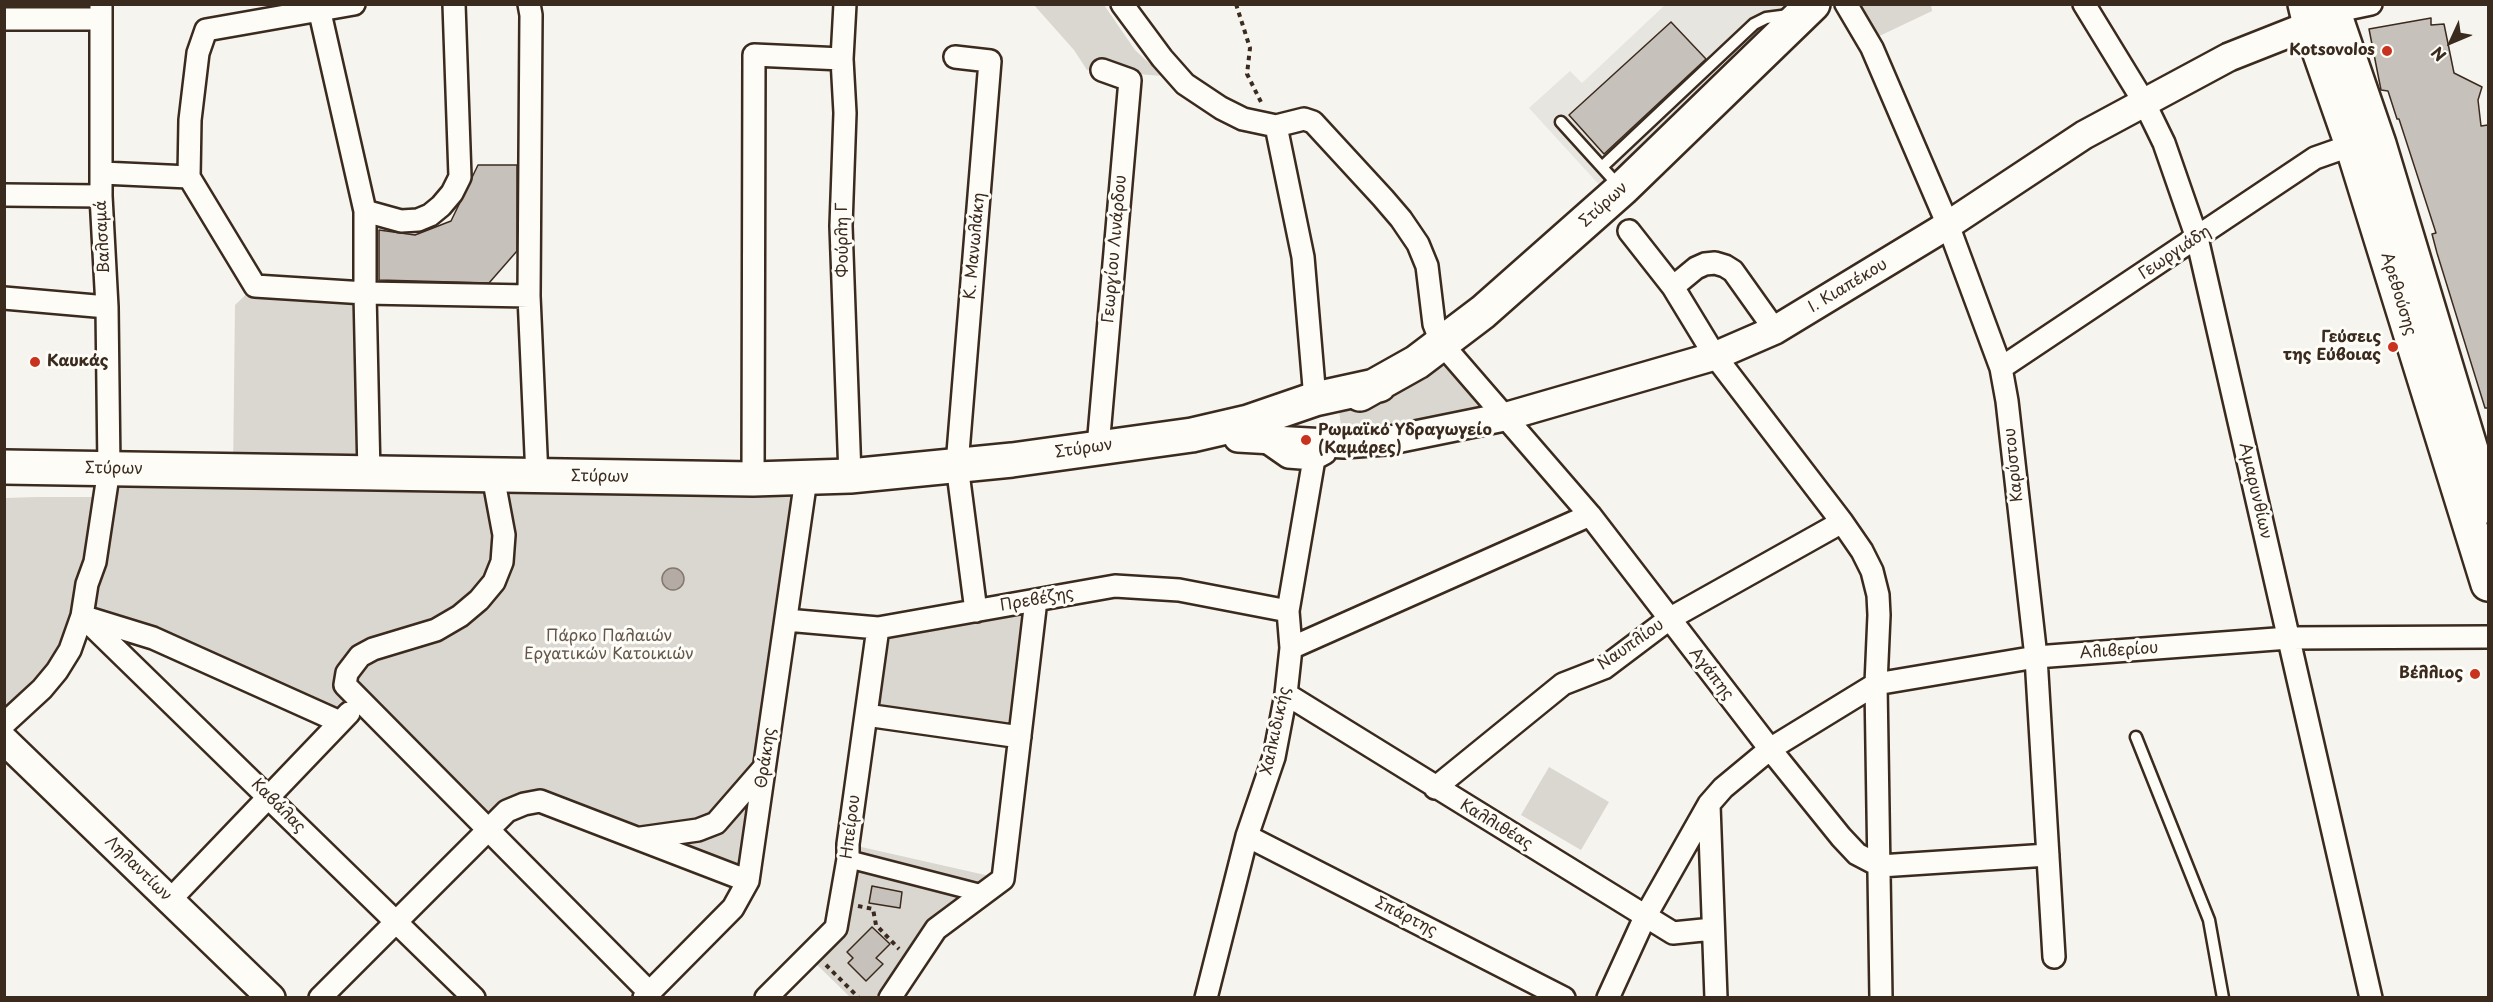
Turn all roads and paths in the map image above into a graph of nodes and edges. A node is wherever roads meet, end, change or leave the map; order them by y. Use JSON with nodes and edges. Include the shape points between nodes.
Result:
{"nodes":[{"id":1,"x":354,"y":4,"type":"edge"},
{"id":2,"x":454,"y":4,"type":"edge"},
{"id":3,"x":529,"y":4,"type":"edge"},
{"id":4,"x":845,"y":4,"type":"edge"},
{"id":5,"x":1122,"y":4,"type":"edge"},
{"id":6,"x":1140,"y":4,"type":"edge"},
{"id":7,"x":1236,"y":4,"type":"edge"},
{"id":8,"x":1846,"y":4,"type":"edge"},
{"id":9,"x":2084,"y":4,"type":"edge"},
{"id":10,"x":2371,"y":4,"type":"edge"},
{"id":11,"x":319,"y":8,"type":"edge"},
{"id":12,"x":1809,"y":9,"type":"edge"},
{"id":13,"x":2320,"y":11,"type":"edge"},
{"id":14,"x":100,"y":12,"type":"edge"},
{"id":15,"x":4,"y":19,"type":"edge"},
{"id":16,"x":1138,"y":27,"type":"junction"},
{"id":17,"x":955,"y":57,"type":"dead end"},
{"id":18,"x":842,"y":59,"type":"junction"},
{"id":19,"x":1102,"y":70,"type":"dead end"},
{"id":20,"x":2144,"y":102,"type":"junction"},
{"id":21,"x":1561,"y":122,"type":"dead end"},
{"id":22,"x":1267,"y":124,"type":"junction"},
{"id":23,"x":2352,"y":144,"type":"junction"},
{"id":24,"x":102,"y":173,"type":"junction"},
{"id":25,"x":189,"y":177,"type":"junction"},
{"id":26,"x":1612,"y":178,"type":"junction"},
{"id":27,"x":4,"y":195,"type":"edge"},
{"id":28,"x":101,"y":196,"type":"junction"},
{"id":29,"x":365,"y":211,"type":"junction"},
{"id":30,"x":1948,"y":225,"type":"junction"},
{"id":31,"x":1629,"y":231,"type":"dead end"},
{"id":32,"x":2197,"y":238,"type":"junction"},
{"id":33,"x":1673,"y":287,"type":"junction"},
{"id":34,"x":364,"y":292,"type":"junction"},
{"id":35,"x":529,"y":296,"type":"junction"},
{"id":36,"x":4,"y":298,"type":"edge"},
{"id":37,"x":106,"y":307,"type":"junction"},
{"id":38,"x":1775,"y":330,"type":"junction"},
{"id":39,"x":1442,"y":344,"type":"junction"},
{"id":40,"x":1715,"y":356,"type":"junction"},
{"id":41,"x":2001,"y":368,"type":"junction"},
{"id":42,"x":1379,"y":385,"type":"junction"},
{"id":43,"x":1315,"y":399,"type":"junction"},
{"id":44,"x":1504,"y":417,"type":"junction"},
{"id":45,"x":1192,"y":435,"type":"junction"},
{"id":46,"x":1251,"y":440,"type":"junction"},
{"id":47,"x":1344,"y":444,"type":"junction"},
{"id":48,"x":1098,"y":447,"type":"junction"},
{"id":49,"x":1314,"y":459,"type":"junction"},
{"id":50,"x":957,"y":465,"type":"junction"},
{"id":51,"x":8,"y":469,"type":"edge"},
{"id":52,"x":108,"y":469,"type":"junction"},
{"id":53,"x":369,"y":474,"type":"junction"},
{"id":54,"x":493,"y":476,"type":"junction"},
{"id":55,"x":850,"y":476,"type":"junction"},
{"id":56,"x":537,"y":477,"type":"junction"},
{"id":57,"x":753,"y":479,"type":"junction"},
{"id":58,"x":806,"y":479,"type":"junction"},
{"id":59,"x":2488,"y":506,"type":"edge"},
{"id":60,"x":1590,"y":515,"type":"junction"},
{"id":61,"x":1842,"y":522,"type":"junction"},
{"id":62,"x":2488,"y":584,"type":"edge"},
{"id":63,"x":1036,"y":600,"type":"junction"},
{"id":64,"x":976,"y":610,"type":"junction"},
{"id":65,"x":1288,"y":611,"type":"junction"},
{"id":66,"x":82,"y":616,"type":"junction"},
{"id":67,"x":1669,"y":619,"type":"junction"},
{"id":68,"x":786,"y":620,"type":"junction"},
{"id":69,"x":878,"y":628,"type":"junction"},
{"id":70,"x":2488,"y":637,"type":"edge"},
{"id":71,"x":2289,"y":638,"type":"junction"},
{"id":72,"x":1291,"y":648,"type":"junction"},
{"id":73,"x":2036,"y":657,"type":"junction"},
{"id":74,"x":1876,"y":684,"type":"junction"},
{"id":75,"x":1286,"y":694,"type":"junction"},
{"id":76,"x":360,"y":702,"type":"junction"},
{"id":77,"x":866,"y":715,"type":"junction"},
{"id":78,"x":340,"y":722,"type":"junction"},
{"id":79,"x":4,"y":724,"type":"edge"},
{"id":80,"x":1020,"y":736,"type":"junction"},
{"id":81,"x":2136,"y":737,"type":"dead end"},
{"id":82,"x":4,"y":740,"type":"edge"},
{"id":83,"x":1770,"y":749,"type":"junction"},
{"id":84,"x":764,"y":768,"type":"junction"},
{"id":85,"x":1435,"y":788,"type":"junction"},
{"id":86,"x":269,"y":797,"type":"junction"},
{"id":87,"x":1708,"y":804,"type":"junction"},
{"id":88,"x":489,"y":829,"type":"junction"},
{"id":89,"x":1247,"y":836,"type":"junction"},
{"id":90,"x":637,"y":838,"type":"junction"},
{"id":91,"x":2048,"y":855,"type":"junction"},
{"id":92,"x":848,"y":859,"type":"junction"},
{"id":93,"x":1880,"y":866,"type":"junction"},
{"id":94,"x":748,"y":881,"type":"junction"},
{"id":95,"x":984,"y":894,"type":"junction"},
{"id":96,"x":170,"y":900,"type":"junction"},
{"id":97,"x":840,"y":902,"type":"junction"},
{"id":98,"x":1646,"y":917,"type":"junction"},
{"id":99,"x":396,"y":922,"type":"junction"},
{"id":100,"x":1713,"y":929,"type":"junction"},
{"id":101,"x":813,"y":951,"type":"junction"},
{"id":102,"x":2054,"y":957,"type":"dead end"},
{"id":103,"x":915,"y":960,"type":"junction"},
{"id":104,"x":647,"y":995,"type":"edge"},
{"id":105,"x":271,"y":998,"type":"edge"},
{"id":106,"x":320,"y":998,"type":"edge"},
{"id":107,"x":474,"y":998,"type":"edge"},
{"id":108,"x":766,"y":998,"type":"edge"},
{"id":109,"x":859,"y":998,"type":"edge"},
{"id":110,"x":890,"y":998,"type":"edge"},
{"id":111,"x":1206,"y":998,"type":"edge"},
{"id":112,"x":1564,"y":998,"type":"edge"},
{"id":113,"x":1608,"y":998,"type":"edge"},
{"id":114,"x":1716,"y":998,"type":"edge"},
{"id":115,"x":1881,"y":998,"type":"edge"},
{"id":116,"x":2223,"y":998,"type":"edge"},
{"id":117,"x":2371,"y":998,"type":"edge"}],
"edges":[{"from":1,"to":11,"type":"street"},
{"from":2,"to":29,"type":"street","via":[[459,177],[441,206],[418,220],[401,221]]},
{"from":3,"to":35,"type":"street"},
{"from":4,"to":18,"type":"street","name":"Φούρλη Γ"},
{"from":5,"to":16,"type":"street"},
{"from":6,"to":16,"type":"street"},
{"from":7,"to":22,"type":"path","via":[[1250,48],[1247,74]]},
{"from":8,"to":30,"type":"street","name":"Καρύστου","via":[[1872,48]]},
{"from":9,"to":20,"type":"street","name":"Αμαρυνθίων"},
{"from":10,"to":13,"type":"street"},
{"from":11,"to":25,"type":"street","via":[[206,30],[198,53],[190,120]]},
{"from":11,"to":29,"type":"street"},
{"from":12,"to":26,"type":"main road","name":"Στύρων"},
{"from":12,"to":26,"type":"lane","via":[[1754,24]]},
{"from":13,"to":20,"type":"street","name":"Ι. Κιαπέκου"},
{"from":13,"to":23,"type":"main road","name":"Αρεθούσης"},
{"from":13,"to":59,"type":"main road","name":"Αρεθούσης","via":[[2379,144]]},
{"from":14,"to":15,"type":"street"},
{"from":14,"to":24,"type":"street","name":"Βαλσαμά"},
{"from":16,"to":22,"type":"street","via":[[1185,84],[1221,108]]},
{"from":17,"to":50,"type":"street","name":"Κ. Μανωλάκη","via":[[990,62]]},
{"from":18,"to":55,"type":"street","name":"Φούρλη Γ","via":[[845,113],[841,226]]},
{"from":18,"to":57,"type":"street","via":[[754,55]]},
{"from":19,"to":48,"type":"street","name":"Γεωργίου Λινάρδου","via":[[1130,80]]},
{"from":20,"to":30,"type":"street","name":"Ι. Κιαπέκου","via":[[2084,135]]},
{"from":20,"to":32,"type":"street","name":"Αμαρυνθίων","via":[[2164,143]]},
{"from":21,"to":26,"type":"lane"},
{"from":22,"to":39,"type":"street","via":[[1304,119],[1313,122],[1401,219],[1427,266],[1434,324]]},
{"from":22,"to":43,"type":"street","via":[[1303,257]]},
{"from":23,"to":32,"type":"street","name":"Γεωργιάδη","via":[[2315,158]]},
{"from":23,"to":62,"type":"main road","name":"Αρεθούσης"},
{"from":24,"to":25,"type":"street"},
{"from":24,"to":28,"type":"street","name":"Βαλσαμά"},
{"from":25,"to":34,"type":"street","via":[[255,286]]},
{"from":26,"to":39,"type":"main road","name":"Στύρων","via":[[1483,312]]},
{"from":27,"to":28,"type":"street"},
{"from":28,"to":37,"type":"street","name":"Βαλσαμά"},
{"from":29,"to":34,"type":"street"},
{"from":30,"to":38,"type":"street","name":"Ι. Κιαπέκου"},
{"from":30,"to":41,"type":"street","name":"Καρύστου"},
{"from":31,"to":33,"type":"street"},
{"from":32,"to":41,"type":"street","name":"Γεωργιάδη"},
{"from":32,"to":71,"type":"street","name":"Αμαρυνθίων"},
{"from":33,"to":38,"type":"street","via":[[1705,264],[1725,266],[1733,271]]},
{"from":33,"to":40,"type":"street"},
{"from":34,"to":35,"type":"street"},
{"from":34,"to":53,"type":"street"},
{"from":35,"to":56,"type":"street"},
{"from":36,"to":37,"type":"street"},
{"from":37,"to":52,"type":"street","name":"Βαλσαμά"},
{"from":38,"to":40,"type":"street","name":"Ι. Κιαπέκου"},
{"from":39,"to":42,"type":"main road","name":"Στύρων"},
{"from":39,"to":44,"type":"street","name":"Αγάπης"},
{"from":40,"to":44,"type":"street","name":"Ι. Κιαπέκου"},
{"from":40,"to":61,"type":"street"},
{"from":41,"to":73,"type":"street","name":"Καρύστου"},
{"from":42,"to":43,"type":"main road","name":"Στύρων"},
{"from":42,"to":46,"type":"main road","name":"Στύρων"},
{"from":43,"to":45,"type":"main road","name":"Στύρων"},
{"from":44,"to":47,"type":"street","name":"Ι. Κιαπέκου","via":[[1386,441]]},
{"from":44,"to":60,"type":"street","name":"Αγάπης"},
{"from":45,"to":46,"type":"main road","name":"Στύρων"},
{"from":45,"to":48,"type":"main road","name":"Στύρων"},
{"from":46,"to":47,"type":"street","name":"Ι. Κιαπέκου"},
{"from":46,"to":49,"type":"street","via":[[1288,457]]},
{"from":47,"to":49,"type":"street","name":"Ι. Κιαπέκου"},
{"from":48,"to":50,"type":"main road","name":"Στύρων"},
{"from":49,"to":65,"type":"street","name":"Χαλκιδικής"},
{"from":50,"to":55,"type":"main road","name":"Στύρων"},
{"from":50,"to":64,"type":"street"},
{"from":51,"to":52,"type":"main road","name":"Στύρων"},
{"from":52,"to":53,"type":"main road","name":"Στύρων"},
{"from":52,"to":66,"type":"street","name":"Βαλσαμά","via":[[95,562]]},
{"from":53,"to":54,"type":"main road","name":"Στύρων"},
{"from":54,"to":56,"type":"main road","name":"Στύρων"},
{"from":54,"to":76,"type":"street","via":[[504,535],[502,562],[494,582],[480,600],[444,626],[373,649],[353,661],[345,685]]},
{"from":55,"to":58,"type":"main road","name":"Στύρων"},
{"from":56,"to":57,"type":"main road","name":"Στύρων"},
{"from":57,"to":58,"type":"main road","name":"Στύρων"},
{"from":58,"to":68,"type":"street","name":"Θράκης"},
{"from":60,"to":67,"type":"street","name":"Αγάπης"},
{"from":60,"to":72,"type":"street"},
{"from":61,"to":67,"type":"street","name":"Ναυπλίου"},
{"from":61,"to":74,"type":"street","via":[[1872,571],[1878,595]]},
{"from":63,"to":64,"type":"street","name":"Πρεβέζης"},
{"from":63,"to":65,"type":"street","name":"Πρεβέζης","via":[[1115,586],[1179,590]]},
{"from":63,"to":80,"type":"street"},
{"from":64,"to":69,"type":"street","name":"Πρεβέζης"},
{"from":65,"to":72,"type":"street","name":"Χαλκιδικής"},
{"from":66,"to":78,"type":"street","via":[[153,638]]},
{"from":66,"to":79,"type":"street","name":"Βαλσαμά","via":[[70,650],[57,671]]},
{"from":66,"to":86,"type":"street","name":"Καβάλας"},
{"from":67,"to":83,"type":"street","name":"Αγάπης"},
{"from":67,"to":85,"type":"street","name":"Ναυπλίου","via":[[1604,668],[1563,684]]},
{"from":68,"to":69,"type":"street","name":"Πρεβέζης"},
{"from":68,"to":84,"type":"street","name":"Θράκης"},
{"from":69,"to":77,"type":"street","name":"Ηπείρου"},
{"from":70,"to":71,"type":"street","name":"Αλιβερίου"},
{"from":71,"to":73,"type":"street","name":"Αλιβερίου"},
{"from":71,"to":117,"type":"street","name":"Αμαρυνθίων"},
{"from":72,"to":75,"type":"street","name":"Χαλκιδικής"},
{"from":73,"to":74,"type":"street","name":"Αλιβερίου"},
{"from":73,"to":91,"type":"street","name":"Καρύστου"},
{"from":74,"to":83,"type":"street","name":"Αλιβερίου"},
{"from":74,"to":93,"type":"street"},
{"from":75,"to":85,"type":"street","name":"Καλλιθέας"},
{"from":75,"to":89,"type":"street","name":"Χαλκιδικής","via":[[1274,757]]},
{"from":76,"to":78,"type":"street"},
{"from":76,"to":88,"type":"street"},
{"from":77,"to":80,"type":"street"},
{"from":77,"to":92,"type":"street","name":"Ηπείρου"},
{"from":78,"to":86,"type":"street"},
{"from":80,"to":95,"type":"street","via":[[1003,879]]},
{"from":81,"to":116,"type":"lane","via":[[2209,920]]},
{"from":82,"to":96,"type":"street","name":"Ληλαντίων"},
{"from":83,"to":87,"type":"street","name":"Αλιβερίου"},
{"from":83,"to":93,"type":"street","name":"Αγάπης","via":[[1841,837],[1857,854]]},
{"from":84,"to":90,"type":"street","via":[[716,823],[698,830]]},
{"from":84,"to":94,"type":"street","name":"Θράκης"},
{"from":85,"to":98,"type":"street","name":"Καλλιθέας"},
{"from":86,"to":96,"type":"street"},
{"from":86,"to":99,"type":"street","name":"Καβάλας"},
{"from":87,"to":98,"type":"street","name":"Αλιβερίου"},
{"from":87,"to":100,"type":"street"},
{"from":88,"to":90,"type":"street","via":[[507,811],[540,801]]},
{"from":88,"to":99,"type":"street"},
{"from":88,"to":104,"type":"street"},
{"from":89,"to":111,"type":"street","name":"Χαλκιδικής"},
{"from":89,"to":112,"type":"street","name":"Σπάρτης"},
{"from":90,"to":94,"type":"street"},
{"from":91,"to":93,"type":"street"},
{"from":91,"to":102,"type":"street","name":"Καρύστου"},
{"from":92,"to":95,"type":"street"},
{"from":92,"to":97,"type":"street","name":"Ηπείρου"},
{"from":93,"to":115,"type":"street"},
{"from":94,"to":104,"type":"street","name":"Θράκης","via":[[733,908]]},
{"from":95,"to":103,"type":"street","via":[[936,929]]},
{"from":96,"to":105,"type":"street","name":"Ληλαντίων"},
{"from":97,"to":101,"type":"street","name":"Ηπείρου","via":[[836,928]]},
{"from":97,"to":103,"type":"path","via":[[873,909],[876,925]]},
{"from":98,"to":100,"type":"street","name":"Καλλιθέας","via":[[1673,933]]},
{"from":98,"to":113,"type":"street","name":"Αλιβερίου"},
{"from":99,"to":106,"type":"street"},
{"from":99,"to":107,"type":"street","name":"Καβάλας"},
{"from":100,"to":114,"type":"street"},
{"from":101,"to":108,"type":"street","name":"Ηπείρου"},
{"from":101,"to":109,"type":"path"},
{"from":103,"to":110,"type":"street"}]}
